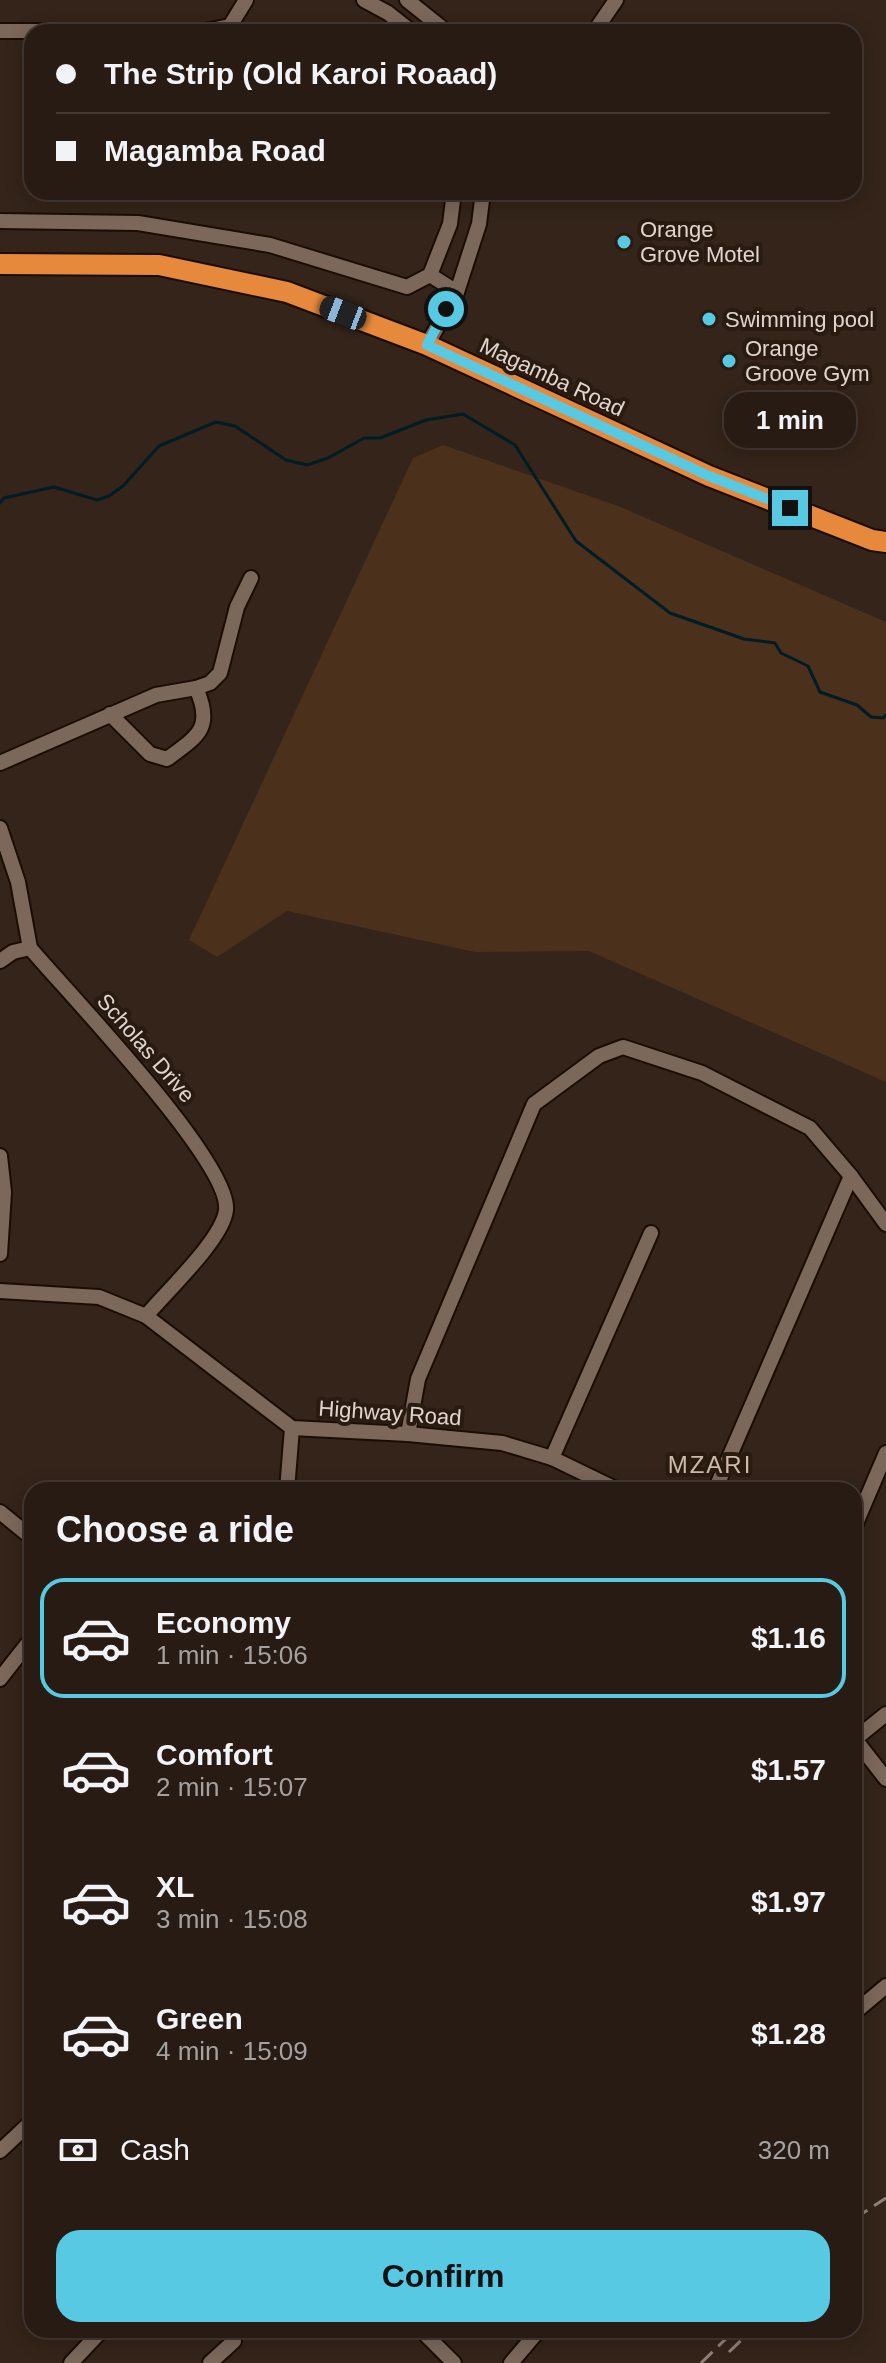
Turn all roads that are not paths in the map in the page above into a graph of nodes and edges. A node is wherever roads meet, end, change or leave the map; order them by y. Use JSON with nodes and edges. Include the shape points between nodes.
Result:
{"nodes":[{"id":1,"x":246,"y":0,"type":"edge"},
{"id":2,"x":364,"y":0,"type":"edge"},
{"id":3,"x":407,"y":0,"type":"edge"},
{"id":4,"x":616,"y":0,"type":"edge"},
{"id":5,"x":231,"y":24,"type":"edge"},
{"id":6,"x":402,"y":24,"type":"edge"},
{"id":7,"x":437,"y":24,"type":"edge"},
{"id":8,"x":600,"y":24,"type":"edge"},
{"id":9,"x":0,"y":31,"type":"edge"},
{"id":10,"x":24,"y":31,"type":"edge"},
{"id":11,"x":453,"y":200,"type":"edge"},
{"id":12,"x":482,"y":200,"type":"edge"},
{"id":13,"x":0,"y":221,"type":"edge"},
{"id":14,"x":0,"y":264,"type":"edge"},
{"id":15,"x":430,"y":275,"type":"junction"},
{"id":16,"x":457,"y":292,"type":"junction"},
{"id":17,"x":427,"y":345,"type":"junction"},
{"id":18,"x":886,"y":542,"type":"edge"},
{"id":19,"x":251,"y":578,"type":"dead end"},
{"id":20,"x":196,"y":688,"type":"junction"},
{"id":21,"x":110,"y":714,"type":"junction"},
{"id":22,"x":0,"y":763,"type":"edge"},
{"id":23,"x":0,"y":828,"type":"edge"},
{"id":24,"x":30,"y":948,"type":"junction"},
{"id":25,"x":0,"y":961,"type":"edge"},
{"id":26,"x":0,"y":1156,"type":"edge"},
{"id":27,"x":851,"y":1176,"type":"junction"},
{"id":28,"x":886,"y":1224,"type":"edge"},
{"id":29,"x":651,"y":1233,"type":"dead end"},
{"id":30,"x":0,"y":1254,"type":"edge"},
{"id":31,"x":0,"y":1291,"type":"edge"},
{"id":32,"x":146,"y":1316,"type":"junction"},
{"id":33,"x":292,"y":1428,"type":"junction"},
{"id":34,"x":408,"y":1434,"type":"junction"},
{"id":35,"x":886,"y":1453,"type":"edge"},
{"id":36,"x":552,"y":1458,"type":"junction"},
{"id":37,"x":288,"y":1482,"type":"edge"},
{"id":38,"x":602,"y":1482,"type":"edge"},
{"id":39,"x":718,"y":1482,"type":"edge"},
{"id":40,"x":862,"y":1509,"type":"edge"},
{"id":41,"x":0,"y":1512,"type":"edge"},
{"id":42,"x":24,"y":1532,"type":"edge"},
{"id":43,"x":24,"y":1648,"type":"edge"},
{"id":44,"x":0,"y":1679,"type":"edge"},
{"id":45,"x":886,"y":1714,"type":"edge"},
{"id":46,"x":862,"y":1733,"type":"edge"},
{"id":47,"x":862,"y":1749,"type":"edge"},
{"id":48,"x":886,"y":1779,"type":"edge"},
{"id":49,"x":886,"y":1986,"type":"edge"},
{"id":50,"x":862,"y":2006,"type":"edge"},
{"id":51,"x":24,"y":2128,"type":"edge"},
{"id":52,"x":0,"y":2151,"type":"edge"},
{"id":53,"x":95,"y":2338,"type":"edge"},
{"id":54,"x":429,"y":2338,"type":"edge"},
{"id":55,"x":532,"y":2338,"type":"edge"},
{"id":56,"x":234,"y":2341,"type":"dead end"},
{"id":57,"x":72,"y":2363,"type":"edge"},
{"id":58,"x":210,"y":2363,"type":"edge"},
{"id":59,"x":454,"y":2363,"type":"edge"},
{"id":60,"x":511,"y":2363,"type":"edge"}],
"edges":[{"from":1,"to":5,"type":"street"},
{"from":2,"to":6,"type":"street"},
{"from":3,"to":7,"type":"street"},
{"from":4,"to":8,"type":"street"},
{"from":9,"to":10,"type":"street"},
{"from":11,"to":15,"type":"street","via":[[450,224]]},
{"from":12,"to":16,"type":"street"},
{"from":13,"to":15,"type":"street","via":[[138,223],[270,245],[407,287]]},
{"from":14,"to":17,"type":"highway","name":"Magamba Road","via":[[159,265],[287,292]]},
{"from":15,"to":16,"type":"street"},
{"from":16,"to":17,"type":"street"},
{"from":17,"to":18,"type":"highway","name":"Magamba Road","via":[[709,476]]},
{"from":19,"to":20,"type":"street","via":[[237,607],[220,673]]},
{"from":20,"to":21,"type":"street","via":[[156,695]]},
{"from":20,"to":21,"type":"street","via":[[205,709],[198,736],[167,759],[150,754]]},
{"from":21,"to":22,"type":"street"},
{"from":23,"to":24,"type":"street","via":[[18,882]]},
{"from":24,"to":25,"type":"street"},
{"from":24,"to":32,"type":"street","name":"Scholas Drive","via":[[187,1129],[221,1183],[226,1209],[218,1233]]},
{"from":26,"to":30,"type":"street"},
{"from":27,"to":28,"type":"street"},
{"from":27,"to":34,"type":"street","via":[[810,1128],[702,1073],[623,1047],[599,1056],[534,1104],[418,1379]]},
{"from":27,"to":39,"type":"street"},
{"from":29,"to":36,"type":"street"},
{"from":31,"to":32,"type":"street","name":"Highway Road","via":[[99,1297]]},
{"from":32,"to":33,"type":"street","name":"Highway Road"},
{"from":33,"to":34,"type":"street","name":"Highway Road"},
{"from":33,"to":37,"type":"street"},
{"from":34,"to":36,"type":"street","name":"Highway Road","via":[[502,1443]]},
{"from":35,"to":40,"type":"street"},
{"from":36,"to":38,"type":"street","name":"Highway Road"},
{"from":41,"to":42,"type":"street"},
{"from":43,"to":44,"type":"street"},
{"from":45,"to":46,"type":"street"},
{"from":47,"to":48,"type":"street"},
{"from":49,"to":50,"type":"street"},
{"from":51,"to":52,"type":"street"},
{"from":53,"to":57,"type":"street"},
{"from":54,"to":59,"type":"street"},
{"from":55,"to":60,"type":"street"},
{"from":56,"to":58,"type":"street"}]}
